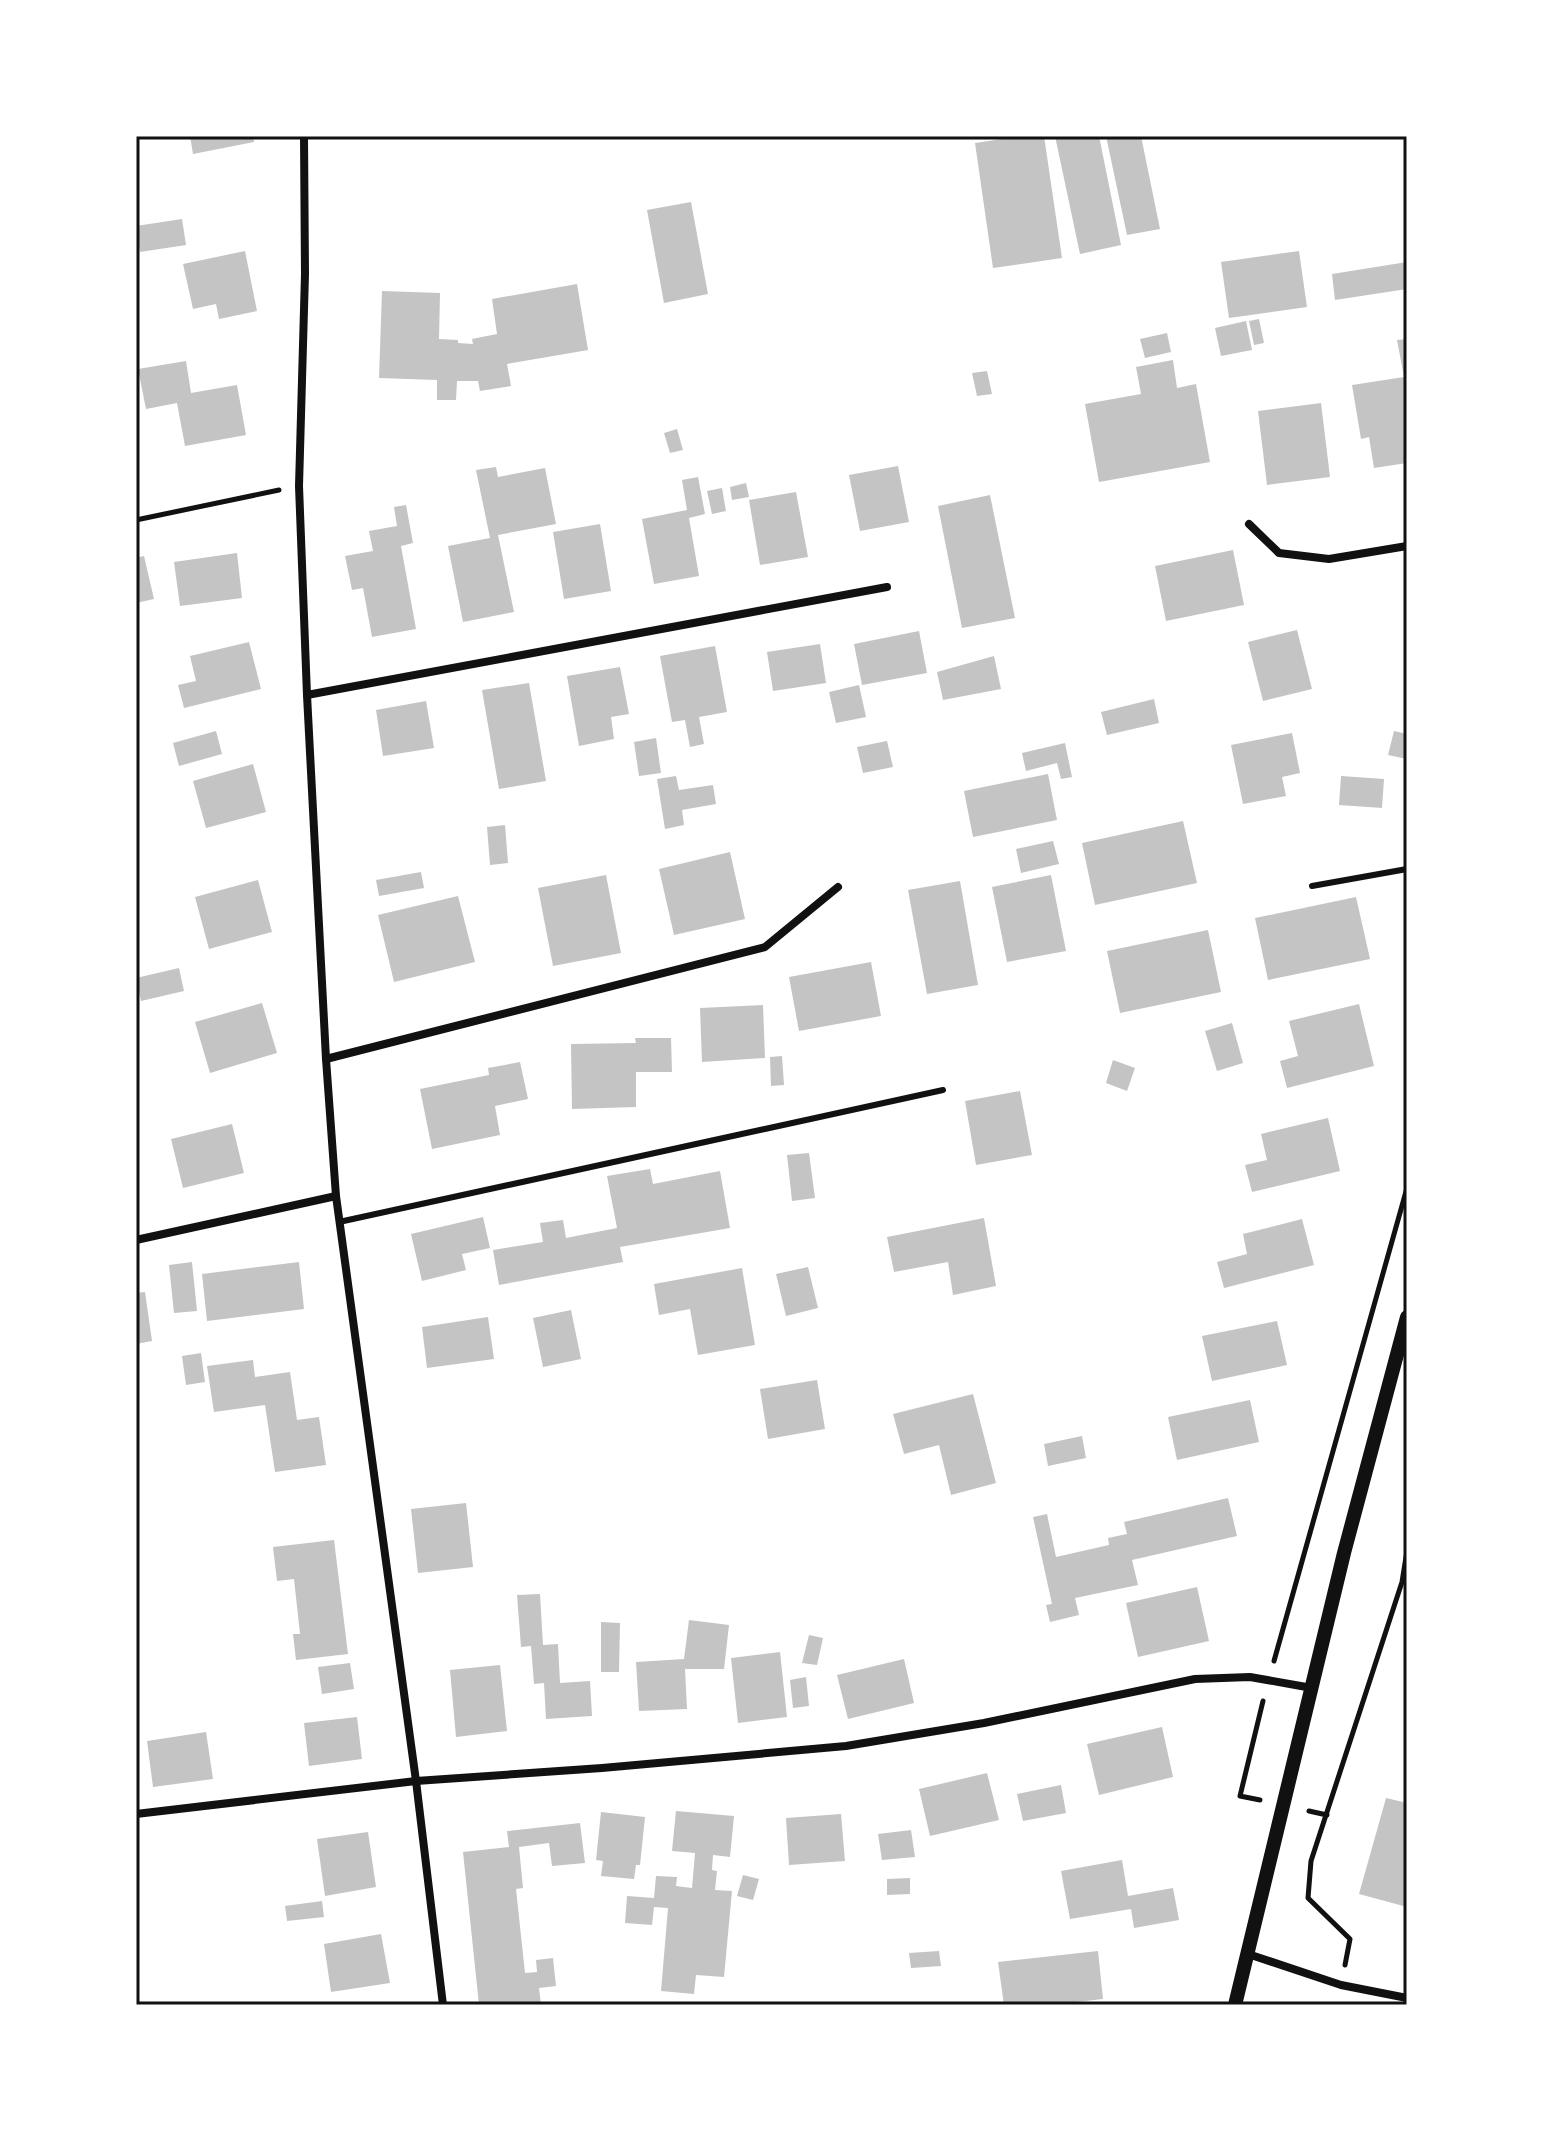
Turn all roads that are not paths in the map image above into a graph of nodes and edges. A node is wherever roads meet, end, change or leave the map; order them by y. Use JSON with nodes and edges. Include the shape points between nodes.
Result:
{"nodes":[{"id":1,"x":304,"y":136,"type":"edge"},
{"id":2,"x":1249,"y":524,"type":"dead end"},
{"id":3,"x":1407,"y":546,"type":"edge"},
{"id":4,"x":887,"y":587,"type":"dead end"},
{"id":5,"x":307,"y":695,"type":"junction"},
{"id":6,"x":1407,"y":869,"type":"edge"},
{"id":7,"x":1312,"y":886,"type":"dead end"},
{"id":8,"x":838,"y":887,"type":"dead end"},
{"id":9,"x":326,"y":1059,"type":"junction"},
{"id":10,"x":943,"y":1090,"type":"dead end"},
{"id":11,"x":336,"y":1196,"type":"junction"},
{"id":12,"x":339,"y":1222,"type":"junction"},
{"id":13,"x":136,"y":1240,"type":"edge"},
{"id":14,"x":1407,"y":1317,"type":"edge"},
{"id":15,"x":1312,"y":1688,"type":"junction"},
{"id":16,"x":416,"y":1781,"type":"junction"},
{"id":17,"x":136,"y":1814,"type":"edge"},
{"id":18,"x":1248,"y":1954,"type":"junction"},
{"id":19,"x":1407,"y":1998,"type":"edge"},
{"id":20,"x":443,"y":2005,"type":"edge"},
{"id":21,"x":1235,"y":2005,"type":"edge"}],
"edges":[{"from":1,"to":5,"type":"street","via":[[299,486]]},
{"from":2,"to":3,"type":"street","via":[[1279,553],[1329,559]]},
{"from":4,"to":5,"type":"street"},
{"from":5,"to":9,"type":"street"},
{"from":6,"to":7,"type":"lane"},
{"from":8,"to":9,"type":"street","via":[[765,947]]},
{"from":9,"to":11,"type":"street"},
{"from":10,"to":12,"type":"lane"},
{"from":11,"to":12,"type":"street"},
{"from":11,"to":13,"type":"street"},
{"from":12,"to":16,"type":"street"},
{"from":14,"to":15,"type":"street"},
{"from":15,"to":16,"type":"street","via":[[1250,1677],[1195,1679],[846,1746]]},
{"from":15,"to":18,"type":"street"},
{"from":16,"to":17,"type":"street"},
{"from":16,"to":20,"type":"street"},
{"from":18,"to":19,"type":"street","via":[[1341,1985]]},
{"from":18,"to":21,"type":"street"}]}
